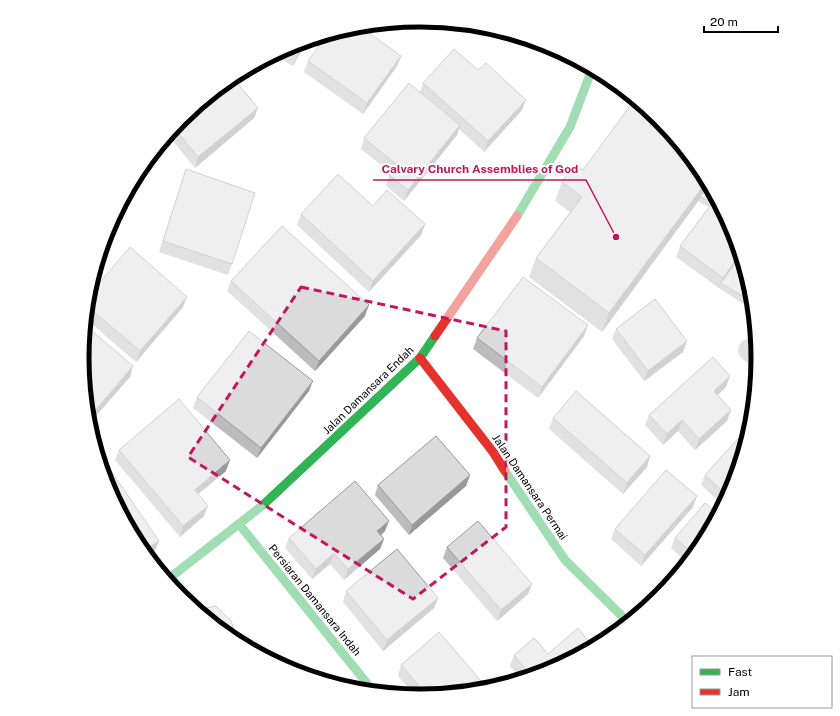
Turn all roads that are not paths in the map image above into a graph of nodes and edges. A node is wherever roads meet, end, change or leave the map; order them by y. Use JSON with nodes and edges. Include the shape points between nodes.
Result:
{"nodes":[{"id":1,"x":590,"y":74,"type":"edge"},
{"id":2,"x":420,"y":358,"type":"junction"},
{"id":3,"x":239,"y":524,"type":"junction"},
{"id":4,"x":171,"y":577,"type":"edge"},
{"id":5,"x":625,"y":619,"type":"edge"},
{"id":6,"x":369,"y":685,"type":"edge"}],
"edges":[{"from":1,"to":2,"type":"street","name":"Jalan Damansara Endah","via":[[570,128],[526,203]]},
{"from":2,"to":3,"type":"street","name":"Jalan Damansara Endah","via":[[263,505]]},
{"from":2,"to":5,"type":"street","name":"Jalan Damansara Permai","via":[[493,452],[565,560]]},
{"from":3,"to":4,"type":"street","name":"Jalan Damansara Endah"},
{"from":3,"to":6,"type":"street","name":"Persiaran Damansara Indah"}]}
